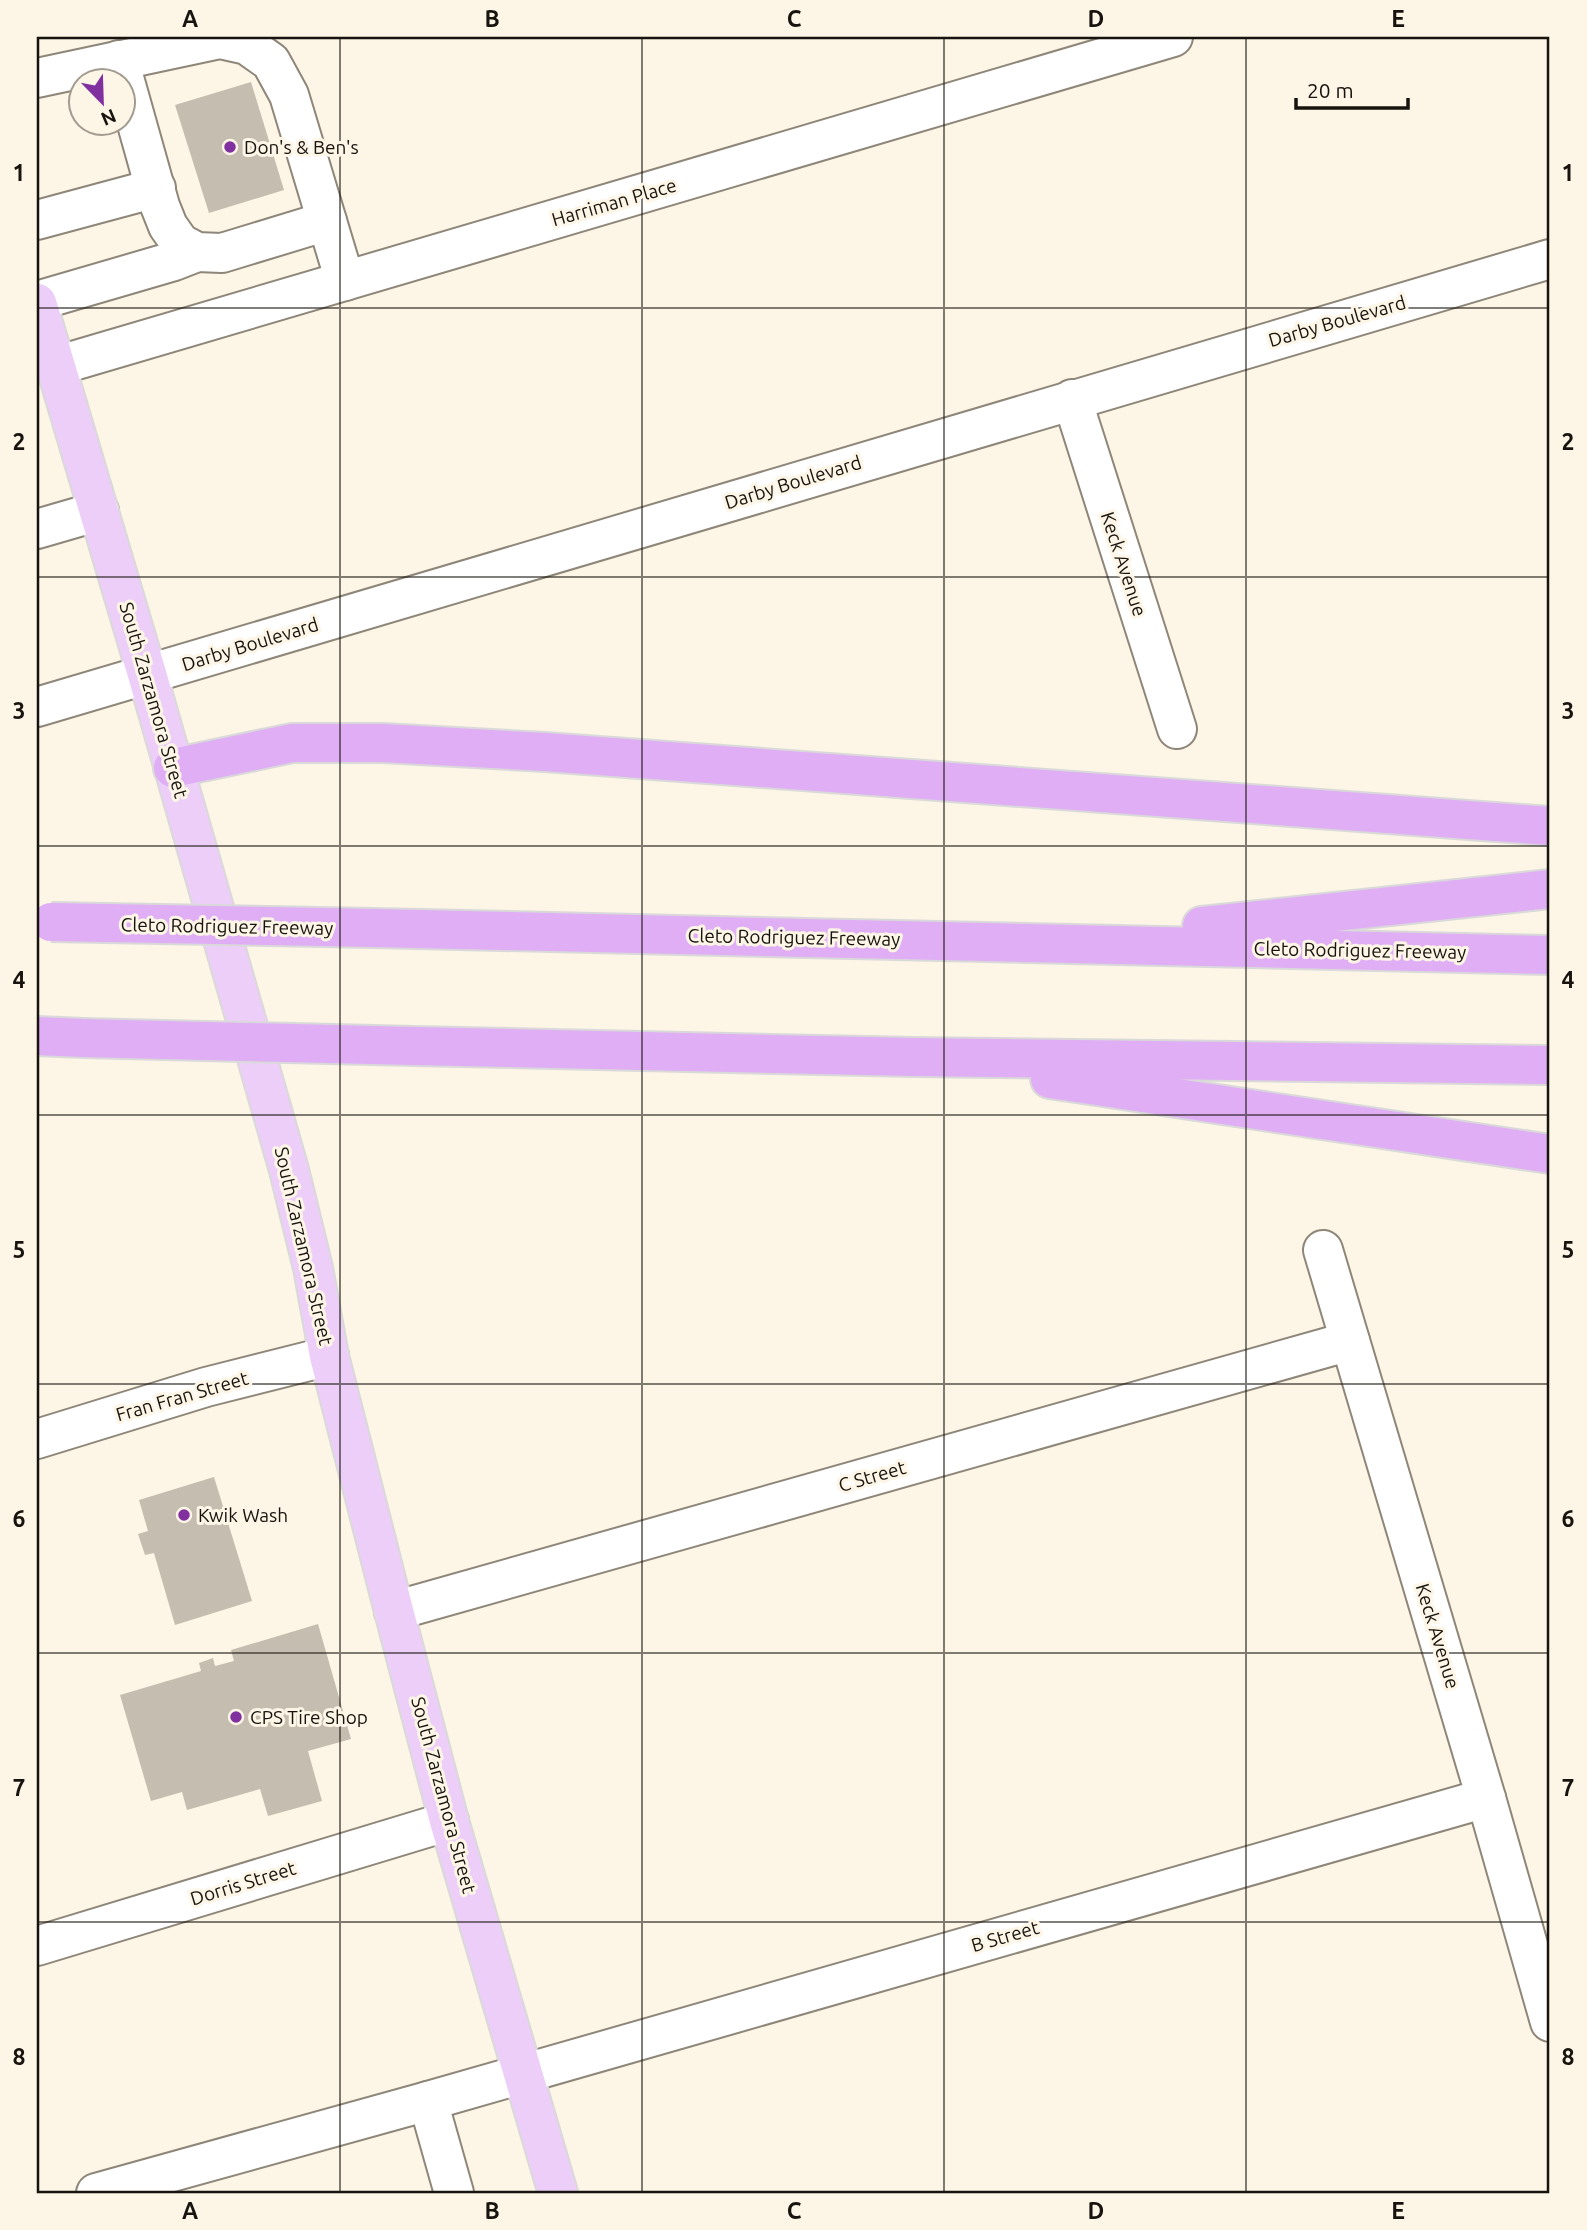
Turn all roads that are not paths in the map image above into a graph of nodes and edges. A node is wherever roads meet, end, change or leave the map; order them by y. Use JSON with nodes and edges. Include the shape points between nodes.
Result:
{"nodes":[{"id":1,"x":1173,"y":37,"type":"edge"},
{"id":2,"x":97,"y":54,"type":"edge"},
{"id":3,"x":37,"y":78,"type":"edge"},
{"id":4,"x":156,"y":188,"type":"junction"},
{"id":5,"x":37,"y":220,"type":"edge"},
{"id":6,"x":327,"y":221,"type":"junction"},
{"id":7,"x":241,"y":247,"type":"junction"},
{"id":8,"x":197,"y":252,"type":"junction"},
{"id":9,"x":1550,"y":259,"type":"edge"},
{"id":10,"x":345,"y":281,"type":"junction"},
{"id":11,"x":37,"y":302,"type":"edge"},
{"id":12,"x":259,"y":306,"type":"junction"},
{"id":13,"x":56,"y":366,"type":"junction"},
{"id":14,"x":1072,"y":399,"type":"junction"},
{"id":15,"x":99,"y":511,"type":"junction"},
{"id":16,"x":37,"y":529,"type":"edge"},
{"id":17,"x":147,"y":674,"type":"junction"},
{"id":18,"x":37,"y":707,"type":"edge"},
{"id":19,"x":1177,"y":729,"type":"dead end"},
{"id":20,"x":173,"y":768,"type":"junction"},
{"id":21,"x":1550,"y":827,"type":"edge"},
{"id":22,"x":1550,"y":889,"type":"edge"},
{"id":23,"x":44,"y":922,"type":"edge"},
{"id":24,"x":1050,"y":943,"type":"junction"},
{"id":25,"x":1550,"y":955,"type":"edge"},
{"id":26,"x":37,"y":1036,"type":"edge"},
{"id":27,"x":913,"y":1057,"type":"junction"},
{"id":28,"x":1550,"y":1065,"type":"edge"},
{"id":29,"x":1550,"y":1154,"type":"edge"},
{"id":30,"x":1323,"y":1250,"type":"dead end"},
{"id":31,"x":1350,"y":1342,"type":"junction"},
{"id":32,"x":329,"y":1356,"type":"junction"},
{"id":33,"x":37,"y":1439,"type":"edge"},
{"id":34,"x":394,"y":1611,"type":"junction"},
{"id":35,"x":1486,"y":1798,"type":"junction"},
{"id":36,"x":449,"y":1821,"type":"junction"},
{"id":37,"x":37,"y":1946,"type":"edge"},
{"id":38,"x":1550,"y":2022,"type":"edge"},
{"id":39,"x":523,"y":2074,"type":"junction"},
{"id":40,"x":428,"y":2101,"type":"junction"},
{"id":41,"x":96,"y":2193,"type":"edge"},
{"id":42,"x":454,"y":2193,"type":"edge"},
{"id":43,"x":558,"y":2193,"type":"edge"}],
"edges":[{"from":1,"to":10,"type":"street","name":"Harriman Place"},
{"from":2,"to":3,"type":"street"},
{"from":2,"to":4,"type":"street"},
{"from":2,"to":6,"type":"street","via":[[219,39],[247,45],[271,62],[289,95]]},
{"from":4,"to":5,"type":"street"},
{"from":4,"to":8,"type":"street","via":[[168,226],[180,243]]},
{"from":6,"to":7,"type":"street"},
{"from":6,"to":10,"type":"street"},
{"from":7,"to":8,"type":"street","via":[[222,253]]},
{"from":7,"to":12,"type":"street"},
{"from":8,"to":11,"type":"street"},
{"from":9,"to":14,"type":"street","name":"Darby Boulevard"},
{"from":10,"to":12,"type":"street","name":"Harriman Place"},
{"from":11,"to":13,"type":"main road","name":"South Zarzamora Street"},
{"from":12,"to":13,"type":"street","name":"Harriman Place"},
{"from":13,"to":15,"type":"main road","name":"South Zarzamora Street"},
{"from":14,"to":17,"type":"street","name":"Darby Boulevard"},
{"from":14,"to":19,"type":"street","name":"Keck Avenue"},
{"from":15,"to":16,"type":"street"},
{"from":15,"to":17,"type":"main road","name":"South Zarzamora Street"},
{"from":17,"to":18,"type":"street","name":"Darby Boulevard"},
{"from":17,"to":20,"type":"main road","name":"South Zarzamora Street"},
{"from":20,"to":21,"type":"highway","via":[[292,743],[383,743]]},
{"from":20,"to":32,"type":"main road","name":"South Zarzamora Street","via":[[289,1170]]},
{"from":22,"to":24,"type":"highway"},
{"from":23,"to":24,"type":"highway","name":"Cleto Rodriguez Freeway","bridge":true},
{"from":24,"to":25,"type":"highway","name":"Cleto Rodriguez Freeway"},
{"from":26,"to":27,"type":"highway","bridge":true},
{"from":27,"to":28,"type":"highway"},
{"from":27,"to":29,"type":"highway"},
{"from":30,"to":31,"type":"street","name":"Keck Avenue"},
{"from":31,"to":34,"type":"street","name":"C Street"},
{"from":31,"to":35,"type":"street","name":"Keck Avenue"},
{"from":32,"to":33,"type":"street","name":"Fran Fran Street","via":[[206,1387]]},
{"from":32,"to":34,"type":"main road","name":"South Zarzamora Street"},
{"from":34,"to":36,"type":"main road","name":"South Zarzamora Street"},
{"from":35,"to":38,"type":"street","name":"Keck Avenue"},
{"from":35,"to":39,"type":"street","name":"B Street"},
{"from":36,"to":37,"type":"street","name":"Dorris Street"},
{"from":36,"to":39,"type":"main road","name":"South Zarzamora Street"},
{"from":39,"to":40,"type":"street","name":"B Street"},
{"from":39,"to":43,"type":"main road","name":"South Zarzamora Street"},
{"from":40,"to":41,"type":"street","name":"B Street"},
{"from":40,"to":42,"type":"street"}]}
